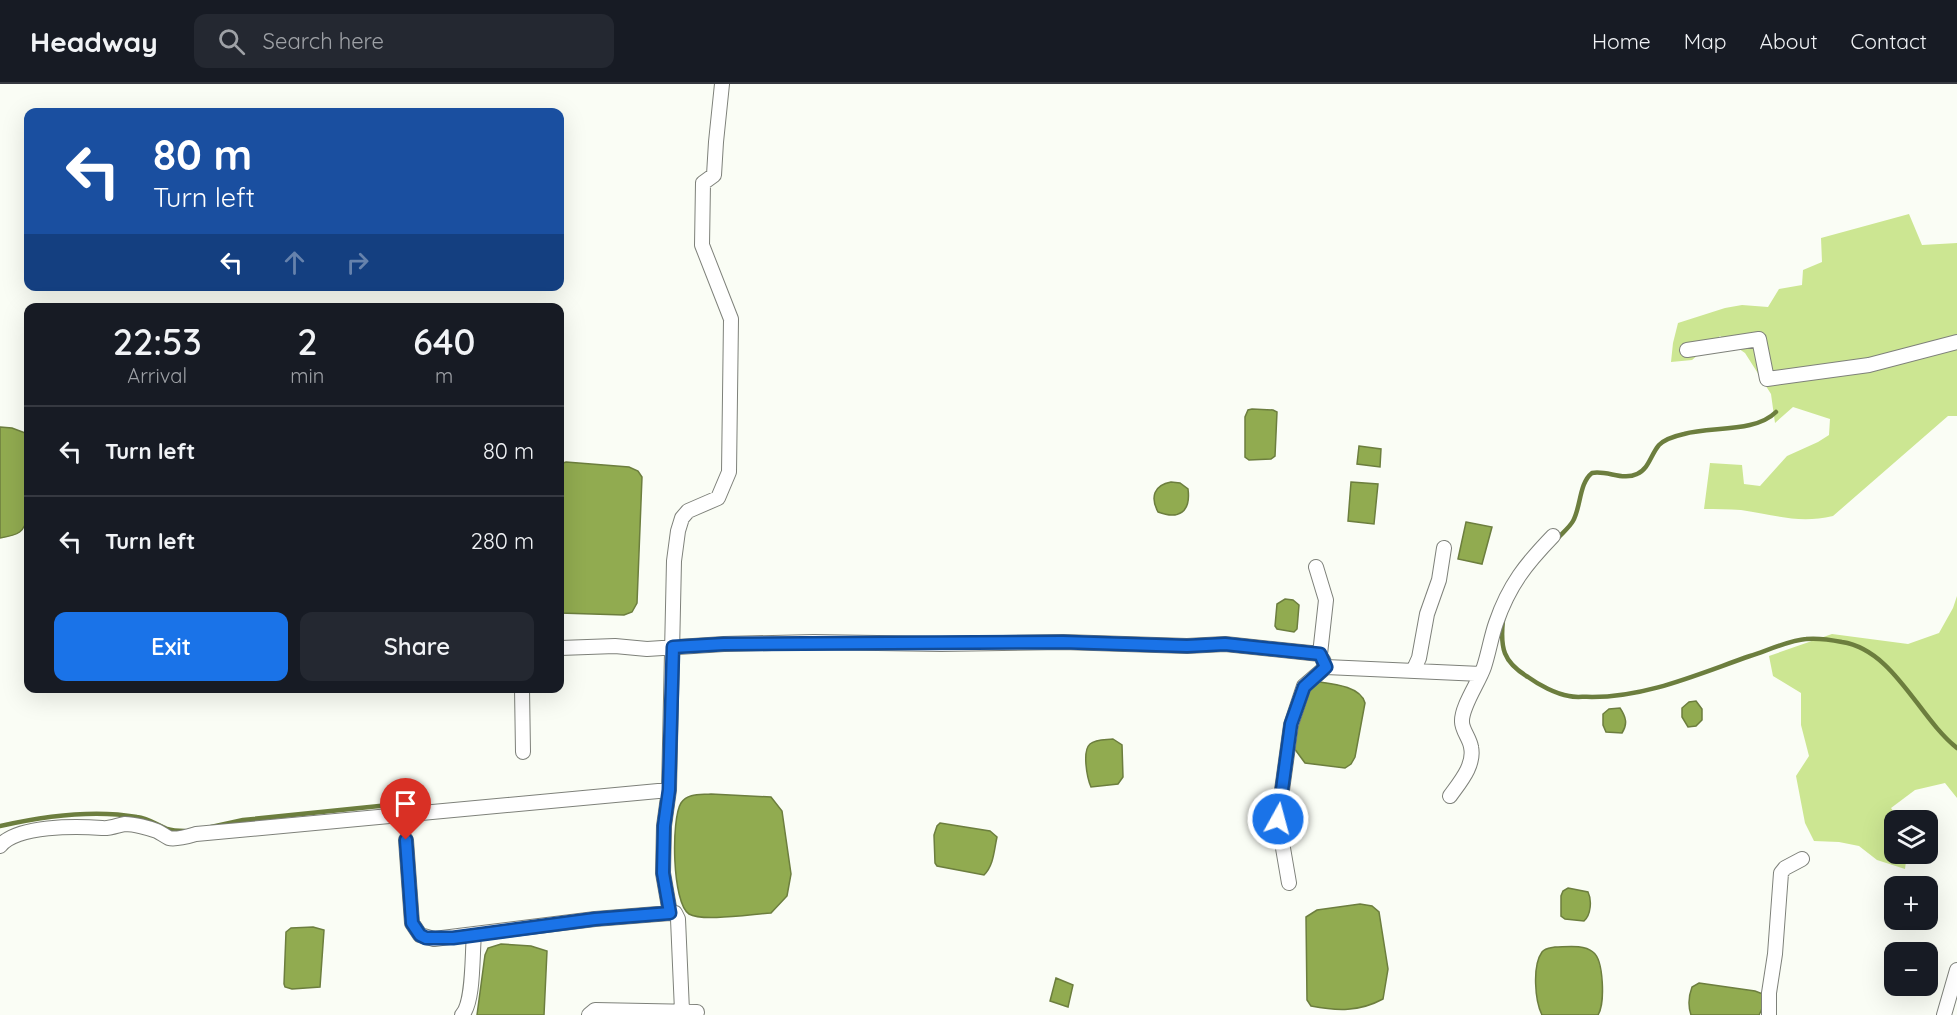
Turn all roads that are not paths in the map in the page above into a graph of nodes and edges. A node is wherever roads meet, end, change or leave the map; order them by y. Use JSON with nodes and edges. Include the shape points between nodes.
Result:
{"nodes":[{"id":1,"x":722,"y":84,"type":"edge"},
{"id":2,"x":1957,"y":342,"type":"edge"},
{"id":3,"x":1687,"y":350,"type":"dead end"},
{"id":4,"x":1553,"y":536,"type":"dead end"},
{"id":5,"x":1444,"y":548,"type":"dead end"},
{"id":6,"x":1316,"y":567,"type":"dead end"},
{"id":7,"x":673,"y":647,"type":"junction"},
{"id":8,"x":564,"y":648,"type":"edge"},
{"id":9,"x":1320,"y":654,"type":"junction"},
{"id":10,"x":1326,"y":667,"type":"junction"},
{"id":11,"x":1414,"y":669,"type":"junction"},
{"id":12,"x":1481,"y":674,"type":"junction"},
{"id":13,"x":522,"y":693,"type":"edge"},
{"id":14,"x":523,"y":752,"type":"dead end"},
{"id":15,"x":669,"y":790,"type":"junction"},
{"id":16,"x":1450,"y":796,"type":"dead end"},
{"id":17,"x":406,"y":840,"type":"dead end"},
{"id":18,"x":0,"y":846,"type":"edge"},
{"id":19,"x":1802,"y":859,"type":"dead end"},
{"id":20,"x":1289,"y":883,"type":"dead end"},
{"id":21,"x":670,"y":913,"type":"junction"},
{"id":22,"x":474,"y":935,"type":"junction"},
{"id":23,"x":1957,"y":970,"type":"edge"},
{"id":24,"x":682,"y":1011,"type":"junction"},
{"id":25,"x":697,"y":1012,"type":"dead end"},
{"id":26,"x":462,"y":1015,"type":"edge"},
{"id":27,"x":589,"y":1015,"type":"edge"},
{"id":28,"x":1769,"y":1015,"type":"edge"},
{"id":29,"x":1944,"y":1015,"type":"edge"}],
"edges":[{"from":1,"to":7,"type":"street","via":[[714,175],[703,183],[702,245],[731,319],[729,472],[718,498],[688,511],[682,518],[674,561]]},
{"from":2,"to":3,"type":"street","via":[[1869,365],[1767,379],[1759,339]]},
{"from":4,"to":12,"type":"street","via":[[1525,565],[1506,597]]},
{"from":5,"to":11,"type":"street"},
{"from":6,"to":9,"type":"street","via":[[1326,600]]},
{"from":7,"to":8,"type":"street"},
{"from":7,"to":9,"type":"street","via":[[814,642],[1063,642],[1225,644]]},
{"from":7,"to":15,"type":"street"},
{"from":9,"to":10,"type":"street"},
{"from":10,"to":11,"type":"street"},
{"from":10,"to":20,"type":"street","via":[[1304,687],[1291,724],[1278,819]]},
{"from":11,"to":12,"type":"street"},
{"from":12,"to":16,"type":"street","via":[[1461,722],[1472,747],[1472,758]]},
{"from":13,"to":14,"type":"street"},
{"from":15,"to":18,"type":"street","via":[[171,839],[125,824],[71,827],[16,836]]},
{"from":15,"to":21,"type":"street","via":[[663,873]]},
{"from":17,"to":22,"type":"street","via":[[410,913],[415,930],[434,939]]},
{"from":19,"to":28,"type":"street","via":[[1781,873]]},
{"from":21,"to":22,"type":"street"},
{"from":21,"to":24,"type":"street","via":[[678,919]]},
{"from":22,"to":26,"type":"street","via":[[468,1000]]},
{"from":23,"to":29,"type":"street"},
{"from":24,"to":25,"type":"street"},
{"from":24,"to":27,"type":"street","via":[[594,1010]]}]}
